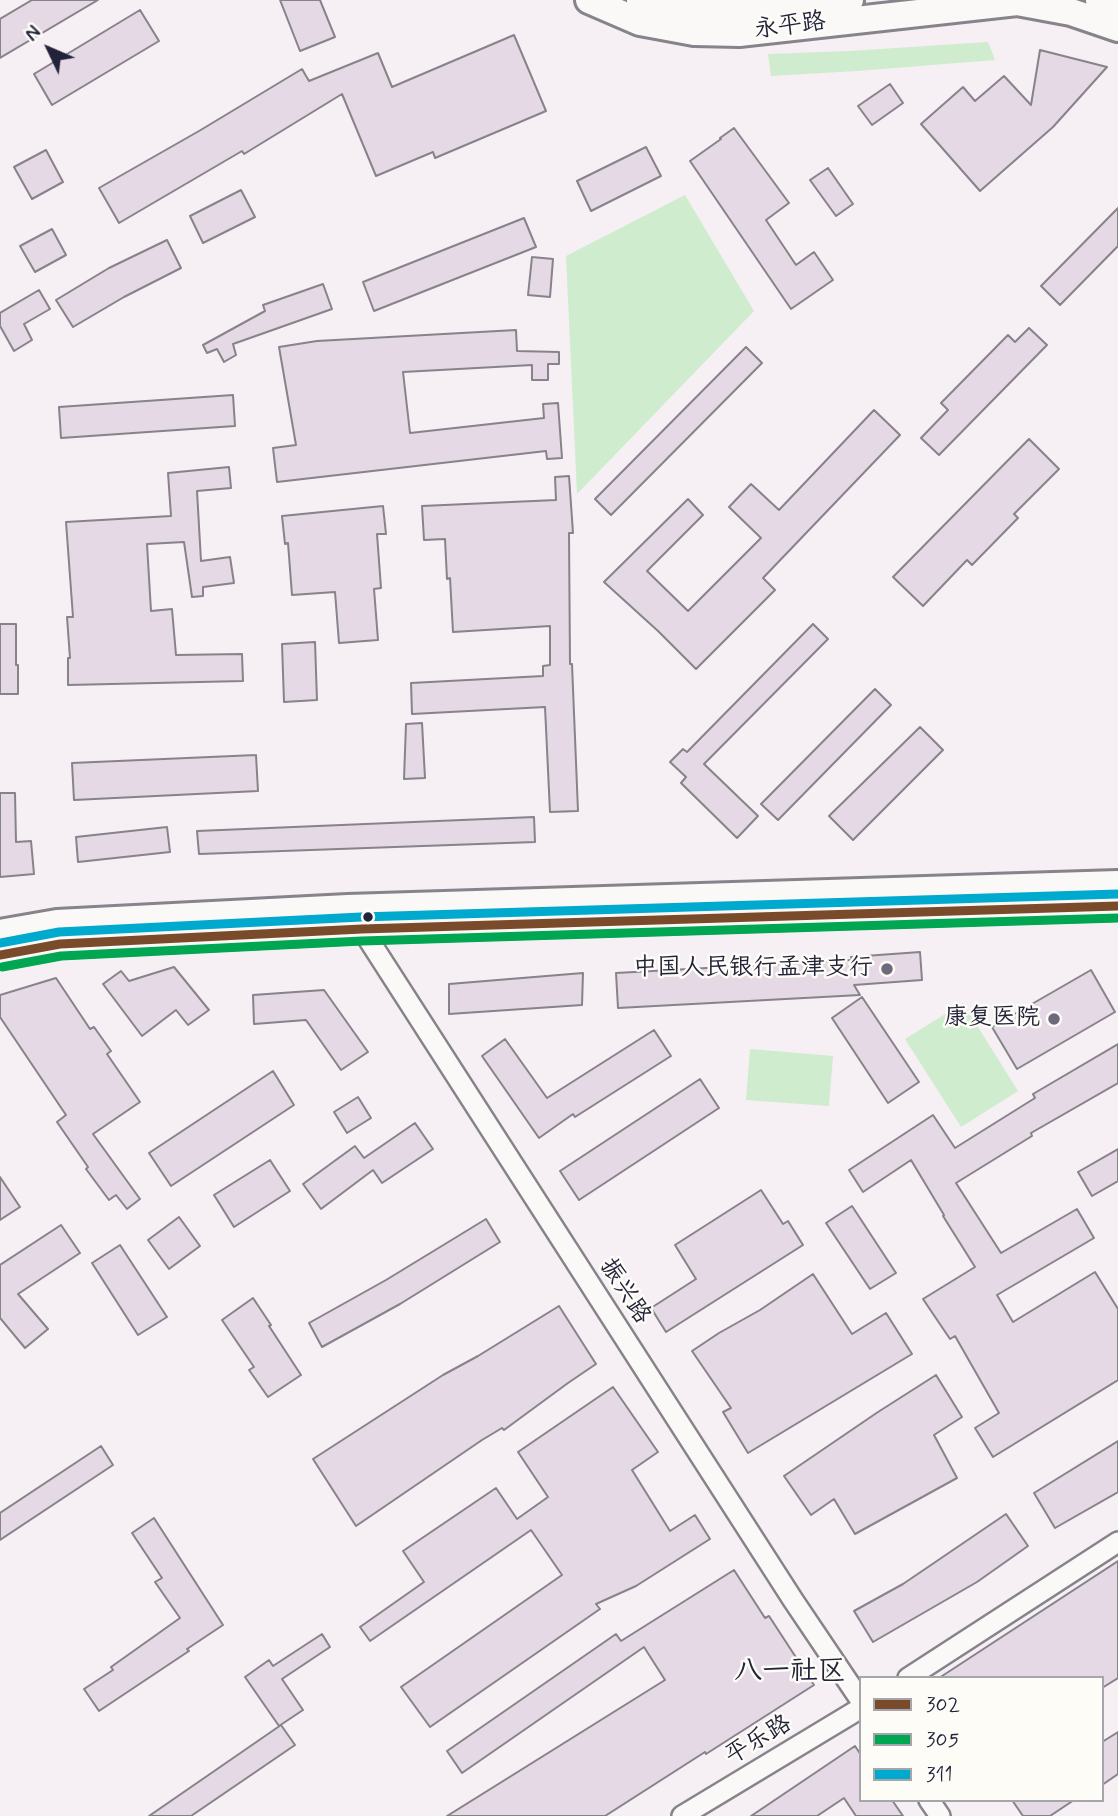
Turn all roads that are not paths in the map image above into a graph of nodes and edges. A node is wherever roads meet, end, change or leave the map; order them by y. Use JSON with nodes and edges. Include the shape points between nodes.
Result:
{"nodes":[{"id":1,"x":589,"y":0,"type":"edge"},
{"id":2,"x":640,"y":0,"type":"edge"},
{"id":3,"x":850,"y":0,"type":"edge"},
{"id":4,"x":1099,"y":0,"type":"edge"},
{"id":5,"x":1118,"y":6,"type":"edge"},
{"id":6,"x":1118,"y":28,"type":"edge"},
{"id":7,"x":1118,"y":884,"type":"edge"},
{"id":8,"x":1118,"y":905,"type":"edge"},
{"id":9,"x":355,"y":918,"type":"junction"},
{"id":10,"x":0,"y":933,"type":"edge"},
{"id":11,"x":0,"y":955,"type":"edge"},
{"id":12,"x":1118,"y":1542,"type":"edge"},
{"id":13,"x":911,"y":1676,"type":"edge"},
{"id":14,"x":859,"y":1698,"type":"edge"},
{"id":15,"x":859,"y":1709,"type":"edge"},
{"id":16,"x":682,"y":1816,"type":"edge"}],
"edges":[{"from":1,"to":6,"type":"main road","name":"永平路","via":[[640,22],[694,32],[739,33],[1017,2],[1071,12]]},
{"from":2,"to":3,"type":"main road","name":"永平路","via":[[696,12],[738,13]]},
{"from":4,"to":5,"type":"main road"},
{"from":7,"to":9,"type":"main road"},
{"from":8,"to":9,"type":"main road"},
{"from":9,"to":10,"type":"main road","via":[[57,923]]},
{"from":9,"to":11,"type":"main road","via":[[60,944]]},
{"from":9,"to":14,"type":"street","name":"振兴路"},
{"from":12,"to":13,"type":"street"},
{"from":15,"to":16,"type":"street","name":"平乐路"}]}
